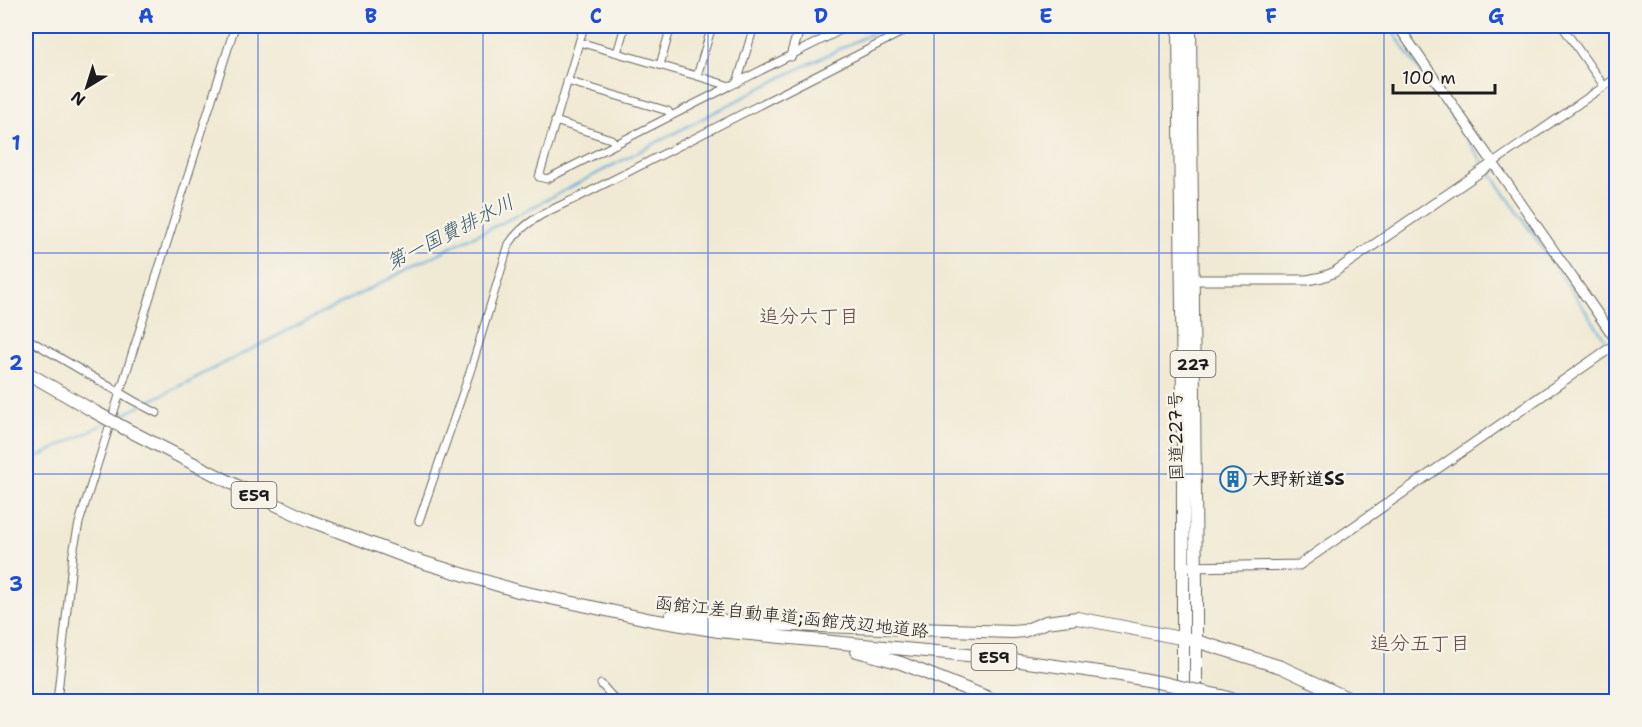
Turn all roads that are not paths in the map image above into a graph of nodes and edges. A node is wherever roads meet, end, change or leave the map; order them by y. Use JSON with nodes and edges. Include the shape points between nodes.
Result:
{"nodes":[{"id":1,"x":235,"y":26,"type":"edge"},
{"id":2,"x":584,"y":26,"type":"edge"},
{"id":3,"x":626,"y":26,"type":"edge"},
{"id":4,"x":671,"y":26,"type":"edge"},
{"id":5,"x":712,"y":26,"type":"edge"},
{"id":6,"x":754,"y":26,"type":"edge"},
{"id":7,"x":800,"y":26,"type":"edge"},
{"id":8,"x":846,"y":26,"type":"edge"},
{"id":9,"x":914,"y":26,"type":"edge"},
{"id":10,"x":1179,"y":26,"type":"edge"},
{"id":11,"x":1190,"y":26,"type":"edge"},
{"id":12,"x":1398,"y":26,"type":"edge"},
{"id":13,"x":1562,"y":26,"type":"edge"},
{"id":14,"x":579,"y":42,"type":"junction"},
{"id":15,"x":617,"y":53,"type":"junction"},
{"id":16,"x":791,"y":56,"type":"junction"},
{"id":17,"x":660,"y":65,"type":"junction"},
{"id":18,"x":697,"y":76,"type":"junction"},
{"id":19,"x":1617,"y":78,"type":"edge"},
{"id":20,"x":567,"y":81,"type":"junction"},
{"id":21,"x":733,"y":85,"type":"junction"},
{"id":22,"x":1604,"y":86,"type":"junction"},
{"id":23,"x":671,"y":116,"type":"junction"},
{"id":24,"x":555,"y":121,"type":"junction"},
{"id":25,"x":616,"y":144,"type":"junction"},
{"id":26,"x":1489,"y":166,"type":"junction"},
{"id":27,"x":1187,"y":280,"type":"junction"},
{"id":28,"x":26,"y":338,"type":"edge"},
{"id":29,"x":1617,"y":342,"type":"edge"},
{"id":30,"x":26,"y":372,"type":"edge"},
{"id":31,"x":119,"y":392,"type":"junction"},
{"id":32,"x":157,"y":413,"type":"dead end"},
{"id":33,"x":419,"y":521,"type":"dead end"},
{"id":34,"x":1189,"y":567,"type":"junction"},
{"id":35,"x":676,"y":621,"type":"junction"},
{"id":36,"x":1190,"y":640,"type":"junction"},
{"id":37,"x":818,"y":641,"type":"junction"},
{"id":38,"x":601,"y":684,"type":"dead end"},
{"id":39,"x":57,"y":702,"type":"edge"},
{"id":40,"x":617,"y":702,"type":"edge"},
{"id":41,"x":999,"y":702,"type":"edge"},
{"id":42,"x":1183,"y":702,"type":"edge"},
{"id":43,"x":1196,"y":702,"type":"edge"},
{"id":44,"x":1241,"y":702,"type":"edge"},
{"id":45,"x":1356,"y":702,"type":"edge"}],
"edges":[{"from":1,"to":31,"type":"street"},
{"from":2,"to":14,"type":"street"},
{"from":3,"to":15,"type":"street"},
{"from":4,"to":17,"type":"street"},
{"from":5,"to":18,"type":"street"},
{"from":6,"to":21,"type":"street"},
{"from":7,"to":16,"type":"street"},
{"from":8,"to":16,"type":"street"},
{"from":9,"to":33,"type":"street","via":[[522,228],[509,244]]},
{"from":10,"to":27,"type":"highway","name":"国道227号","number":"227"},
{"from":11,"to":27,"type":"highway","name":"国道227号","number":"227"},
{"from":12,"to":26,"type":"street"},
{"from":13,"to":22,"type":"street"},
{"from":14,"to":15,"type":"street"},
{"from":14,"to":20,"type":"street"},
{"from":15,"to":17,"type":"street"},
{"from":16,"to":21,"type":"street"},
{"from":17,"to":18,"type":"street"},
{"from":18,"to":21,"type":"street"},
{"from":19,"to":22,"type":"street"},
{"from":20,"to":23,"type":"street","via":[[668,111]]},
{"from":20,"to":24,"type":"street"},
{"from":21,"to":23,"type":"street"},
{"from":22,"to":26,"type":"street"},
{"from":23,"to":25,"type":"street"},
{"from":24,"to":25,"type":"street"},
{"from":24,"to":25,"type":"street","via":[[538,177],[547,179]]},
{"from":26,"to":27,"type":"street","via":[[1322,278]]},
{"from":26,"to":29,"type":"street"},
{"from":27,"to":34,"type":"highway","name":"国道227号","number":"227"},
{"from":28,"to":31,"type":"street"},
{"from":29,"to":34,"type":"street","via":[[1299,565]]},
{"from":30,"to":35,"type":"highway","name":"函館江差自動車道;函館茂辺地道路","number":"E59","bridge":true,"via":[[126,429],[311,521],[410,558],[518,591]]},
{"from":31,"to":32,"type":"street"},
{"from":31,"to":39,"type":"street","via":[[78,523]]},
{"from":34,"to":36,"type":"highway","name":"国道227号","number":"227"},
{"from":35,"to":36,"type":"highway","via":[[1012,632],[1077,618]]},
{"from":35,"to":37,"type":"highway","name":"函館江差自動車道;函館茂辺地道路","number":"E59","via":[[719,631]]},
{"from":36,"to":42,"type":"highway","name":"国道227号","number":"227"},
{"from":36,"to":43,"type":"highway","name":"国道227号","number":"227"},
{"from":36,"to":45,"type":"highway","via":[[1281,668]]},
{"from":37,"to":41,"type":"highway","via":[[901,663]]},
{"from":37,"to":44,"type":"highway","name":"函館江差自動車道;函館茂辺地道路","number":"E59","bridge":true,"via":[[998,658],[1121,675]]},
{"from":38,"to":40,"type":"street"}]}
